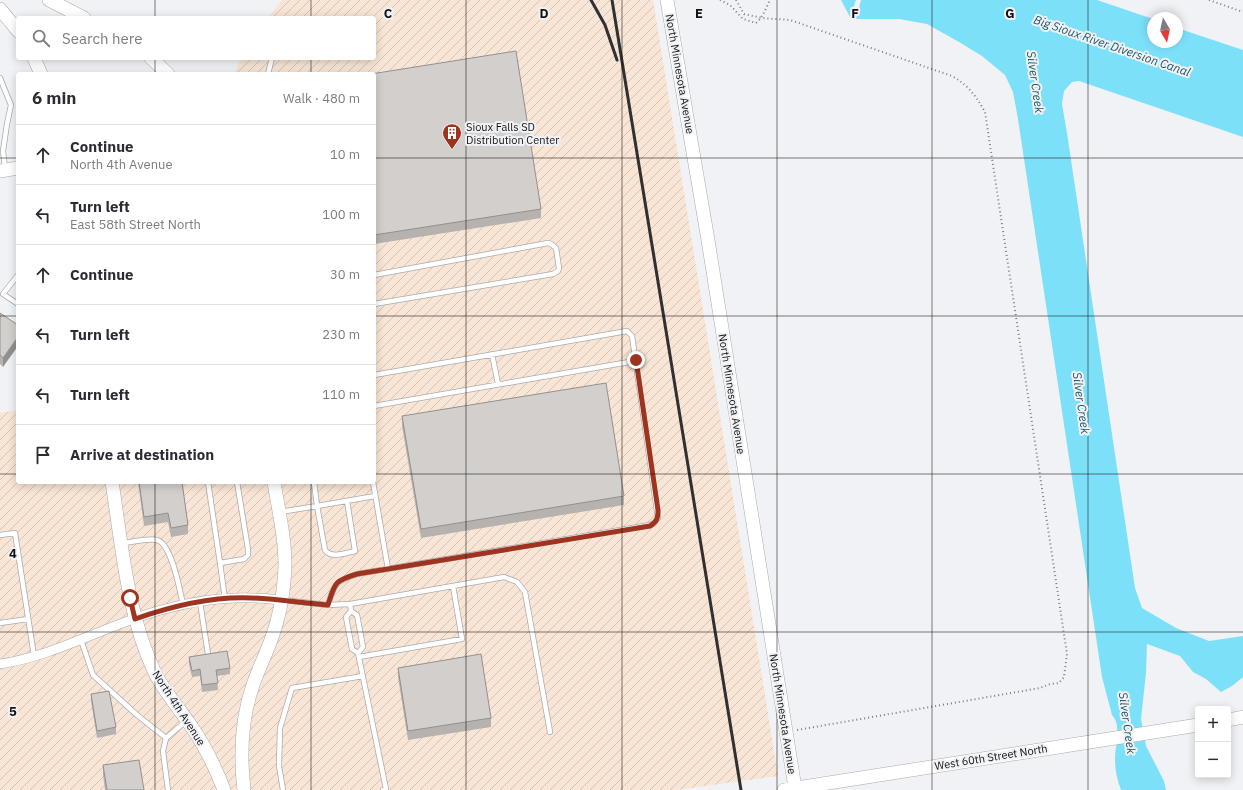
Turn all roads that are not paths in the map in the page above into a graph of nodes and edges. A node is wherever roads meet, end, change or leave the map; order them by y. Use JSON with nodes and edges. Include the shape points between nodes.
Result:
{"nodes":[{"id":1,"x":49,"y":0,"type":"edge"},
{"id":2,"x":667,"y":0,"type":"edge"},
{"id":3,"x":3,"y":15,"type":"edge"},
{"id":4,"x":80,"y":16,"type":"edge"},
{"id":5,"x":16,"y":29,"type":"edge"},
{"id":6,"x":35,"y":60,"type":"edge"},
{"id":7,"x":153,"y":60,"type":"edge"},
{"id":8,"x":272,"y":60,"type":"edge"},
{"id":9,"x":40,"y":72,"type":"edge"},
{"id":10,"x":166,"y":72,"type":"edge"},
{"id":11,"x":268,"y":72,"type":"edge"},
{"id":12,"x":0,"y":78,"type":"edge"},
{"id":13,"x":16,"y":168,"type":"edge"},
{"id":14,"x":2,"y":170,"type":"edge"},
{"id":15,"x":376,"y":275,"type":"edge"},
{"id":16,"x":16,"y":278,"type":"edge"},
{"id":17,"x":16,"y":303,"type":"edge"},
{"id":18,"x":376,"y":304,"type":"edge"},
{"id":19,"x":492,"y":354,"type":"junction"},
{"id":20,"x":636,"y":360,"type":"junction"},
{"id":21,"x":376,"y":375,"type":"edge"},
{"id":22,"x":498,"y":384,"type":"junction"},
{"id":23,"x":376,"y":406,"type":"edge"},
{"id":24,"x":112,"y":484,"type":"edge"},
{"id":25,"x":208,"y":484,"type":"edge"},
{"id":26,"x":237,"y":484,"type":"edge"},
{"id":27,"x":274,"y":484,"type":"edge"},
{"id":28,"x":314,"y":484,"type":"edge"},
{"id":29,"x":373,"y":484,"type":"edge"},
{"id":30,"x":375,"y":496,"type":"junction"},
{"id":31,"x":347,"y":501,"type":"junction"},
{"id":32,"x":317,"y":506,"type":"junction"},
{"id":33,"x":278,"y":512,"type":"junction"},
{"id":34,"x":0,"y":535,"type":"edge"},
{"id":35,"x":122,"y":544,"type":"junction"},
{"id":36,"x":220,"y":563,"type":"junction"},
{"id":37,"x":388,"y":569,"type":"junction"},
{"id":38,"x":453,"y":586,"type":"junction"},
{"id":39,"x":225,"y":599,"type":"junction"},
{"id":40,"x":281,"y":600,"type":"junction"},
{"id":41,"x":200,"y":602,"type":"junction"},
{"id":42,"x":350,"y":604,"type":"junction"},
{"id":43,"x":183,"y":605,"type":"junction"},
{"id":44,"x":328,"y":605,"type":"junction"},
{"id":45,"x":351,"y":611,"type":"junction"},
{"id":46,"x":28,"y":619,"type":"junction"},
{"id":47,"x":135,"y":619,"type":"junction"},
{"id":48,"x":0,"y":623,"type":"edge"},
{"id":49,"x":80,"y":640,"type":"junction"},
{"id":50,"x":208,"y":654,"type":"edge"},
{"id":51,"x":358,"y":655,"type":"junction"},
{"id":52,"x":34,"y":656,"type":"junction"},
{"id":53,"x":0,"y":664,"type":"edge"},
{"id":54,"x":363,"y":676,"type":"junction"},
{"id":55,"x":1243,"y":717,"type":"edge"},
{"id":56,"x":1231,"y":719,"type":"edge"},
{"id":57,"x":187,"y":720,"type":"junction"},
{"id":58,"x":1195,"y":725,"type":"edge"},
{"id":59,"x":550,"y":732,"type":"dead end"},
{"id":60,"x":166,"y":738,"type":"junction"},
{"id":61,"x":790,"y":789,"type":"edge"},
{"id":62,"x":168,"y":790,"type":"edge"},
{"id":63,"x":224,"y":790,"type":"edge"},
{"id":64,"x":244,"y":790,"type":"edge"},
{"id":65,"x":282,"y":790,"type":"edge"},
{"id":66,"x":383,"y":790,"type":"edge"}],
"edges":[{"from":1,"to":4,"type":"main road"},
{"from":2,"to":61,"type":"main road","name":"North Minnesota Avenue","via":[[786,732]]},
{"from":3,"to":5,"type":"main road"},
{"from":6,"to":9,"type":"main road"},
{"from":7,"to":10,"type":"main road"},
{"from":8,"to":11,"type":"lane"},
{"from":12,"to":14,"type":"lane","via":[[11,105]]},
{"from":13,"to":14,"type":"main road"},
{"from":15,"to":18,"type":"lane","via":[[548,243],[556,248],[559,268],[553,274]]},
{"from":16,"to":17,"type":"lane","via":[[4,294]]},
{"from":19,"to":20,"type":"lane","via":[[627,331],[632,336]]},
{"from":19,"to":21,"type":"lane"},
{"from":19,"to":22,"type":"lane"},
{"from":20,"to":22,"type":"lane"},
{"from":20,"to":37,"type":"lane","via":[[658,510],[658,518],[654,523],[650,526]]},
{"from":22,"to":23,"type":"lane"},
{"from":24,"to":35,"type":"main road","name":"North 4th Avenue"},
{"from":25,"to":36,"type":"lane"},
{"from":26,"to":36,"type":"lane","via":[[248,555],[244,559]]},
{"from":27,"to":33,"type":"main road"},
{"from":28,"to":32,"type":"lane"},
{"from":29,"to":30,"type":"lane"},
{"from":30,"to":31,"type":"lane"},
{"from":30,"to":37,"type":"lane"},
{"from":31,"to":32,"type":"lane"},
{"from":31,"to":32,"type":"lane","via":[[355,551],[332,555],[325,550]]},
{"from":32,"to":33,"type":"lane"},
{"from":33,"to":40,"type":"main road","via":[[284,555]]},
{"from":34,"to":46,"type":"lane","via":[[15,533]]},
{"from":35,"to":43,"type":"lane","via":[[151,540],[161,542],[172,561]]},
{"from":35,"to":47,"type":"main road","name":"North 4th Avenue"},
{"from":36,"to":39,"type":"lane"},
{"from":37,"to":44,"type":"lane","via":[[341,579],[333,587]]},
{"from":38,"to":42,"type":"lane"},
{"from":38,"to":51,"type":"lane","via":[[462,639]]},
{"from":38,"to":59,"type":"lane","via":[[504,577],[518,582],[525,592]]},
{"from":39,"to":40,"type":"street"},
{"from":39,"to":41,"type":"street"},
{"from":40,"to":44,"type":"lane"},
{"from":40,"to":64,"type":"main road","via":[[273,637],[247,706],[242,743]]},
{"from":41,"to":43,"type":"street"},
{"from":41,"to":50,"type":"lane"},
{"from":42,"to":44,"type":"lane"},
{"from":42,"to":45,"type":"lane"},
{"from":43,"to":47,"type":"street"},
{"from":45,"to":51,"type":"lane","via":[[357,615],[362,647]]},
{"from":45,"to":51,"type":"lane","via":[[346,617],[352,649]]},
{"from":46,"to":48,"type":"lane"},
{"from":46,"to":52,"type":"lane"},
{"from":47,"to":49,"type":"street"},
{"from":47,"to":57,"type":"main road","name":"North 4th Avenue","via":[[156,675]]},
{"from":49,"to":52,"type":"street"},
{"from":49,"to":60,"type":"lane","via":[[94,675]]},
{"from":51,"to":54,"type":"lane"},
{"from":52,"to":53,"type":"street"},
{"from":54,"to":65,"type":"lane","via":[[292,688],[280,728],[279,766]]},
{"from":54,"to":66,"type":"lane","via":[[386,789]]},
{"from":55,"to":56,"type":"main road"},
{"from":57,"to":60,"type":"lane"},
{"from":57,"to":63,"type":"main road","name":"North 4th Avenue","via":[[211,757]]},
{"from":58,"to":61,"type":"main road","name":"West 60th Street North"},
{"from":60,"to":62,"type":"lane","via":[[163,751]]}]}
